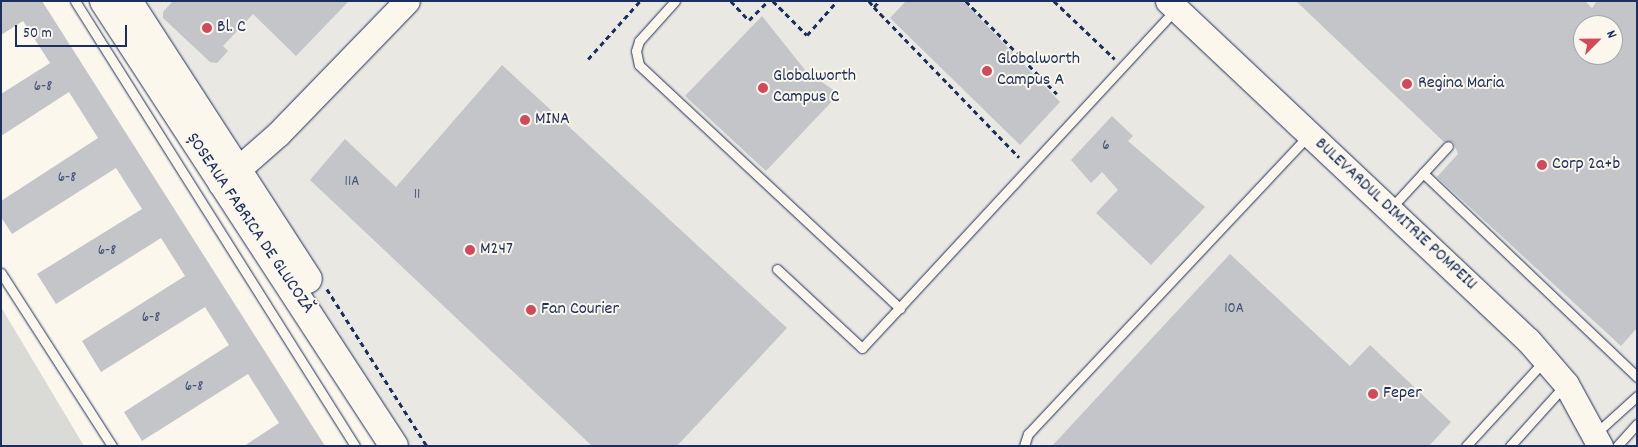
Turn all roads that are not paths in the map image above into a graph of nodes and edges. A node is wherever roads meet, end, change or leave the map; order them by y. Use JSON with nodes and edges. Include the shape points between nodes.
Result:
{"nodes":[{"id":1,"x":75,"y":1,"type":"edge"},
{"id":2,"x":104,"y":1,"type":"edge"},
{"id":3,"x":128,"y":1,"type":"edge"},
{"id":4,"x":406,"y":1,"type":"edge"},
{"id":5,"x":676,"y":1,"type":"edge"},
{"id":6,"x":1172,"y":5,"type":"edge"},
{"id":7,"x":1310,"y":134,"type":"junction"},
{"id":8,"x":1448,"y":146,"type":"dead end"},
{"id":9,"x":1423,"y":174,"type":"junction"},
{"id":10,"x":229,"y":177,"type":"junction"},
{"id":11,"x":1390,"y":209,"type":"junction"},
{"id":12,"x":776,"y":269,"type":"dead end"},
{"id":13,"x":1,"y":273,"type":"edge"},
{"id":14,"x":900,"y":308,"type":"junction"},
{"id":15,"x":1546,"y":359,"type":"junction"},
{"id":16,"x":1637,"y":377,"type":"edge"},
{"id":17,"x":1566,"y":384,"type":"junction"},
{"id":18,"x":1637,"y":396,"type":"edge"},
{"id":19,"x":1637,"y":424,"type":"edge"},
{"id":20,"x":1598,"y":440,"type":"edge"},
{"id":21,"x":112,"y":446,"type":"edge"},
{"id":22,"x":355,"y":446,"type":"edge"},
{"id":23,"x":394,"y":446,"type":"edge"},
{"id":24,"x":415,"y":446,"type":"edge"},
{"id":25,"x":1024,"y":446,"type":"edge"},
{"id":26,"x":1466,"y":446,"type":"edge"},
{"id":27,"x":1510,"y":446,"type":"edge"},
{"id":28,"x":1616,"y":446,"type":"edge"}],
"edges":[{"from":1,"to":22,"type":"lane"},
{"from":2,"to":10,"type":"main road","name":"ȘOSEAUA FABRICA DE GLUCOZĂ"},
{"from":3,"to":10,"type":"main road","name":"ȘOSEAUA FABRICA DE GLUCOZĂ"},
{"from":4,"to":10,"type":"street"},
{"from":5,"to":14,"type":"lane","via":[[639,41],[636,51],[640,65]]},
{"from":6,"to":7,"type":"street","name":"BULEVARDUL DIMITRIE POMPEIU"},
{"from":6,"to":14,"type":"lane","via":[[1123,66]]},
{"from":7,"to":11,"type":"street","name":"BULEVARDUL DIMITRIE POMPEIU"},
{"from":7,"to":25,"type":"lane","via":[[1041,420]]},
{"from":8,"to":9,"type":"lane"},
{"from":9,"to":11,"type":"lane"},
{"from":9,"to":16,"type":"lane"},
{"from":10,"to":23,"type":"main road","name":"ȘOSEAUA FABRICA DE GLUCOZĂ"},
{"from":10,"to":24,"type":"main road","name":"ȘOSEAUA FABRICA DE GLUCOZĂ"},
{"from":11,"to":15,"type":"street","name":"BULEVARDUL DIMITRIE POMPEIU"},
{"from":12,"to":14,"type":"lane","via":[[862,348]]},
{"from":13,"to":21,"type":"lane"},
{"from":15,"to":17,"type":"street","name":"BULEVARDUL DIMITRIE POMPEIU"},
{"from":15,"to":26,"type":"lane"},
{"from":17,"to":20,"type":"street","name":"BULEVARDUL DIMITRIE POMPEIU"},
{"from":17,"to":27,"type":"lane"},
{"from":18,"to":20,"type":"lane"},
{"from":19,"to":28,"type":"lane"}]}
